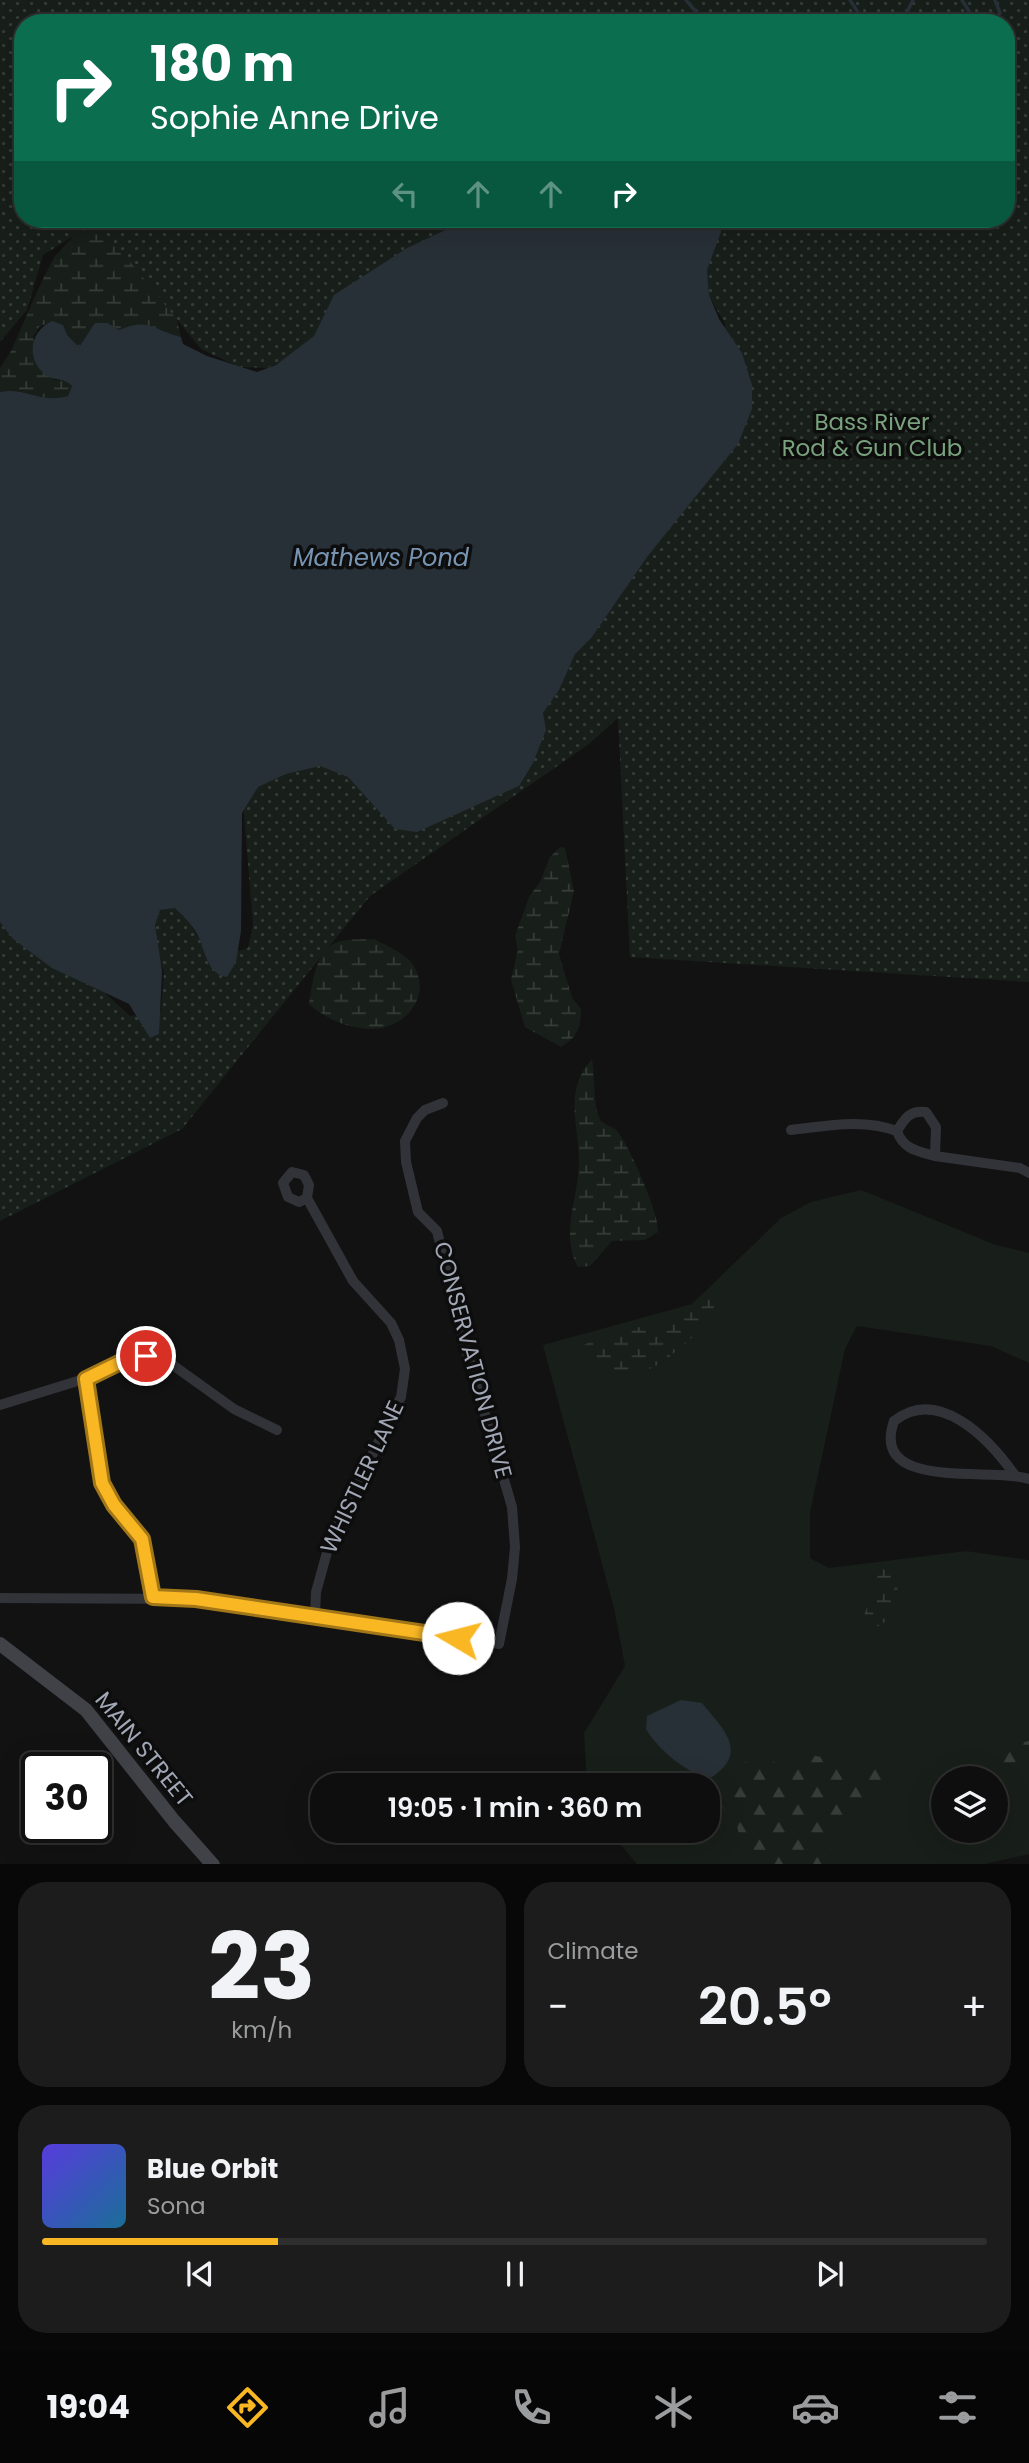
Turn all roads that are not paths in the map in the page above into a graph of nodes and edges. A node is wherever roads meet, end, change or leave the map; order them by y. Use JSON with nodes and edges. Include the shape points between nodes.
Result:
{"nodes":[{"id":1,"x":443,"y":1103,"type":"dead end"},
{"id":2,"x":791,"y":1130,"type":"dead end"},
{"id":3,"x":897,"y":1131,"type":"junction"},
{"id":4,"x":935,"y":1156,"type":"junction"},
{"id":5,"x":1029,"y":1173,"type":"edge"},
{"id":6,"x":307,"y":1198,"type":"dead end"},
{"id":7,"x":86,"y":1379,"type":"junction"},
{"id":8,"x":0,"y":1405,"type":"edge"},
{"id":9,"x":277,"y":1430,"type":"dead end"},
{"id":10,"x":1014,"y":1474,"type":"junction"},
{"id":11,"x":1029,"y":1479,"type":"edge"},
{"id":12,"x":153,"y":1597,"type":"junction"},
{"id":13,"x":0,"y":1598,"type":"edge"},
{"id":14,"x":315,"y":1616,"type":"junction"},
{"id":15,"x":0,"y":1644,"type":"edge"},
{"id":16,"x":213,"y":1864,"type":"edge"}],
"edges":[{"from":1,"to":14,"type":"street","name":"CONSERVATION DRIVE","via":[[416,1118],[405,1141],[406,1161],[418,1212],[438,1231],[463,1339],[512,1507],[512,1579],[499,1644]]},
{"from":2,"to":3,"type":"street","via":[[857,1123]]},
{"from":3,"to":4,"type":"street","via":[[912,1149]]},
{"from":3,"to":4,"type":"street","via":[[905,1117],[926,1112],[936,1127]]},
{"from":4,"to":5,"type":"street"},
{"from":6,"to":14,"type":"street","name":"WHISTLER LANE","via":[[353,1281],[391,1323],[405,1369],[401,1397],[327,1548]]},
{"from":7,"to":8,"type":"street"},
{"from":7,"to":9,"type":"street","via":[[131,1357],[156,1359],[184,1372],[254,1422]]},
{"from":7,"to":12,"type":"street","via":[[102,1483],[142,1539]]},
{"from":10,"to":10,"type":"street","via":[[950,1474],[911,1466],[891,1446],[894,1421],[917,1409],[958,1419],[994,1447]]},
{"from":10,"to":11,"type":"street"},
{"from":12,"to":13,"type":"street"},
{"from":12,"to":14,"type":"street"},
{"from":15,"to":16,"type":"main road","name":"MAIN STREET","via":[[86,1710]]}]}
